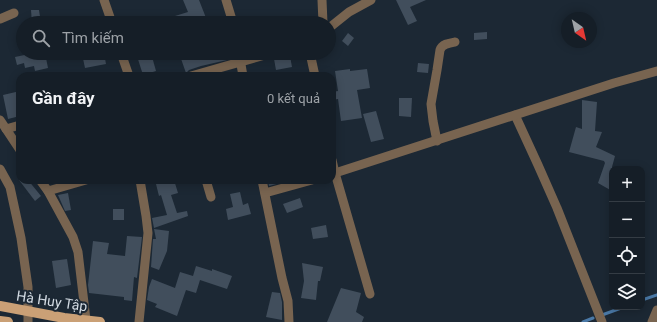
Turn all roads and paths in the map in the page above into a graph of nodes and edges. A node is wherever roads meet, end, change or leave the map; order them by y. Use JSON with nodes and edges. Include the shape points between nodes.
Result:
{"nodes":[{"id":1,"x":104,"y":0,"type":"edge"},
{"id":2,"x":226,"y":0,"type":"edge"},
{"id":3,"x":322,"y":0,"type":"edge"},
{"id":4,"x":371,"y":0,"type":"edge"},
{"id":5,"x":14,"y":13,"type":"dead end"},
{"id":6,"x":110,"y":16,"type":"edge"},
{"id":7,"x":231,"y":16,"type":"edge"},
{"id":8,"x":323,"y":16,"type":"edge"},
{"id":9,"x":0,"y":19,"type":"edge"},
{"id":10,"x":336,"y":22,"type":"edge"},
{"id":11,"x":455,"y":42,"type":"dead end"},
{"id":12,"x":123,"y":60,"type":"edge"},
{"id":13,"x":232,"y":60,"type":"edge"},
{"id":14,"x":240,"y":60,"type":"edge"},
{"id":15,"x":311,"y":60,"type":"edge"},
{"id":16,"x":657,"y":71,"type":"edge"},
{"id":17,"x":128,"y":72,"type":"edge"},
{"id":18,"x":201,"y":72,"type":"edge"},
{"id":19,"x":242,"y":72,"type":"edge"},
{"id":20,"x":313,"y":72,"type":"edge"},
{"id":21,"x":515,"y":115,"type":"junction"},
{"id":22,"x":0,"y":120,"type":"edge"},
{"id":23,"x":16,"y":126,"type":"edge"},
{"id":24,"x":6,"y":129,"type":"junction"},
{"id":25,"x":437,"y":140,"type":"junction"},
{"id":26,"x":16,"y":144,"type":"edge"},
{"id":27,"x":0,"y":169,"type":"edge"},
{"id":28,"x":336,"y":173,"type":"edge"},
{"id":29,"x":43,"y":184,"type":"edge"},
{"id":30,"x":72,"y":184,"type":"edge"},
{"id":31,"x":141,"y":184,"type":"edge"},
{"id":32,"x":207,"y":184,"type":"edge"},
{"id":33,"x":263,"y":184,"type":"edge"},
{"id":34,"x":298,"y":184,"type":"edge"},
{"id":35,"x":336,"y":184,"type":"edge"},
{"id":36,"x":48,"y":191,"type":"junction"},
{"id":37,"x":265,"y":193,"type":"junction"},
{"id":38,"x":211,"y":198,"type":"dead end"},
{"id":39,"x":370,"y":294,"type":"dead end"},
{"id":40,"x":0,"y":306,"type":"edge"},
{"id":41,"x":657,"y":310,"type":"edge"},
{"id":42,"x":28,"y":311,"type":"junction"},
{"id":43,"x":86,"y":320,"type":"junction"},
{"id":44,"x":0,"y":321,"type":"edge"},
{"id":45,"x":8,"y":322,"type":"edge"},
{"id":46,"x":28,"y":322,"type":"edge"},
{"id":47,"x":100,"y":322,"type":"edge"},
{"id":48,"x":139,"y":322,"type":"edge"},
{"id":49,"x":289,"y":322,"type":"edge"},
{"id":50,"x":602,"y":322,"type":"edge"},
{"id":51,"x":652,"y":322,"type":"edge"}],
"edges":[{"from":1,"to":6,"type":"street"},
{"from":2,"to":7,"type":"street"},
{"from":3,"to":8,"type":"street"},
{"from":4,"to":10,"type":"street"},
{"from":5,"to":9,"type":"street"},
{"from":11,"to":25,"type":"street","via":[[444,45],[440,50],[431,104]]},
{"from":12,"to":17,"type":"street"},
{"from":13,"to":18,"type":"street"},
{"from":14,"to":19,"type":"street"},
{"from":15,"to":20,"type":"street"},
{"from":16,"to":21,"type":"street"},
{"from":21,"to":25,"type":"street"},
{"from":21,"to":50,"type":"street","via":[[557,208]]},
{"from":22,"to":24,"type":"street"},
{"from":23,"to":24,"type":"street"},
{"from":24,"to":26,"type":"street"},
{"from":25,"to":28,"type":"street"},
{"from":27,"to":42,"type":"street","via":[[10,187],[21,238],[28,287]]},
{"from":29,"to":36,"type":"street"},
{"from":30,"to":36,"type":"street"},
{"from":31,"to":48,"type":"street","via":[[148,233]]},
{"from":32,"to":38,"type":"street"},
{"from":33,"to":37,"type":"street"},
{"from":34,"to":37,"type":"street"},
{"from":35,"to":39,"type":"street"},
{"from":36,"to":43,"type":"street","via":[[73,237],[78,252]]},
{"from":37,"to":49,"type":"street","via":[[288,301]]},
{"from":40,"to":42,"type":"main road","name":"Hà Huy Tập"},
{"from":41,"to":51,"type":"street"},
{"from":42,"to":43,"type":"main road","name":"Hà Huy Tập"},
{"from":42,"to":46,"type":"street"},
{"from":43,"to":47,"type":"main road","name":"Hà Huy Tập"},
{"from":44,"to":45,"type":"main road","name":"Hà Huy Tập"}]}
